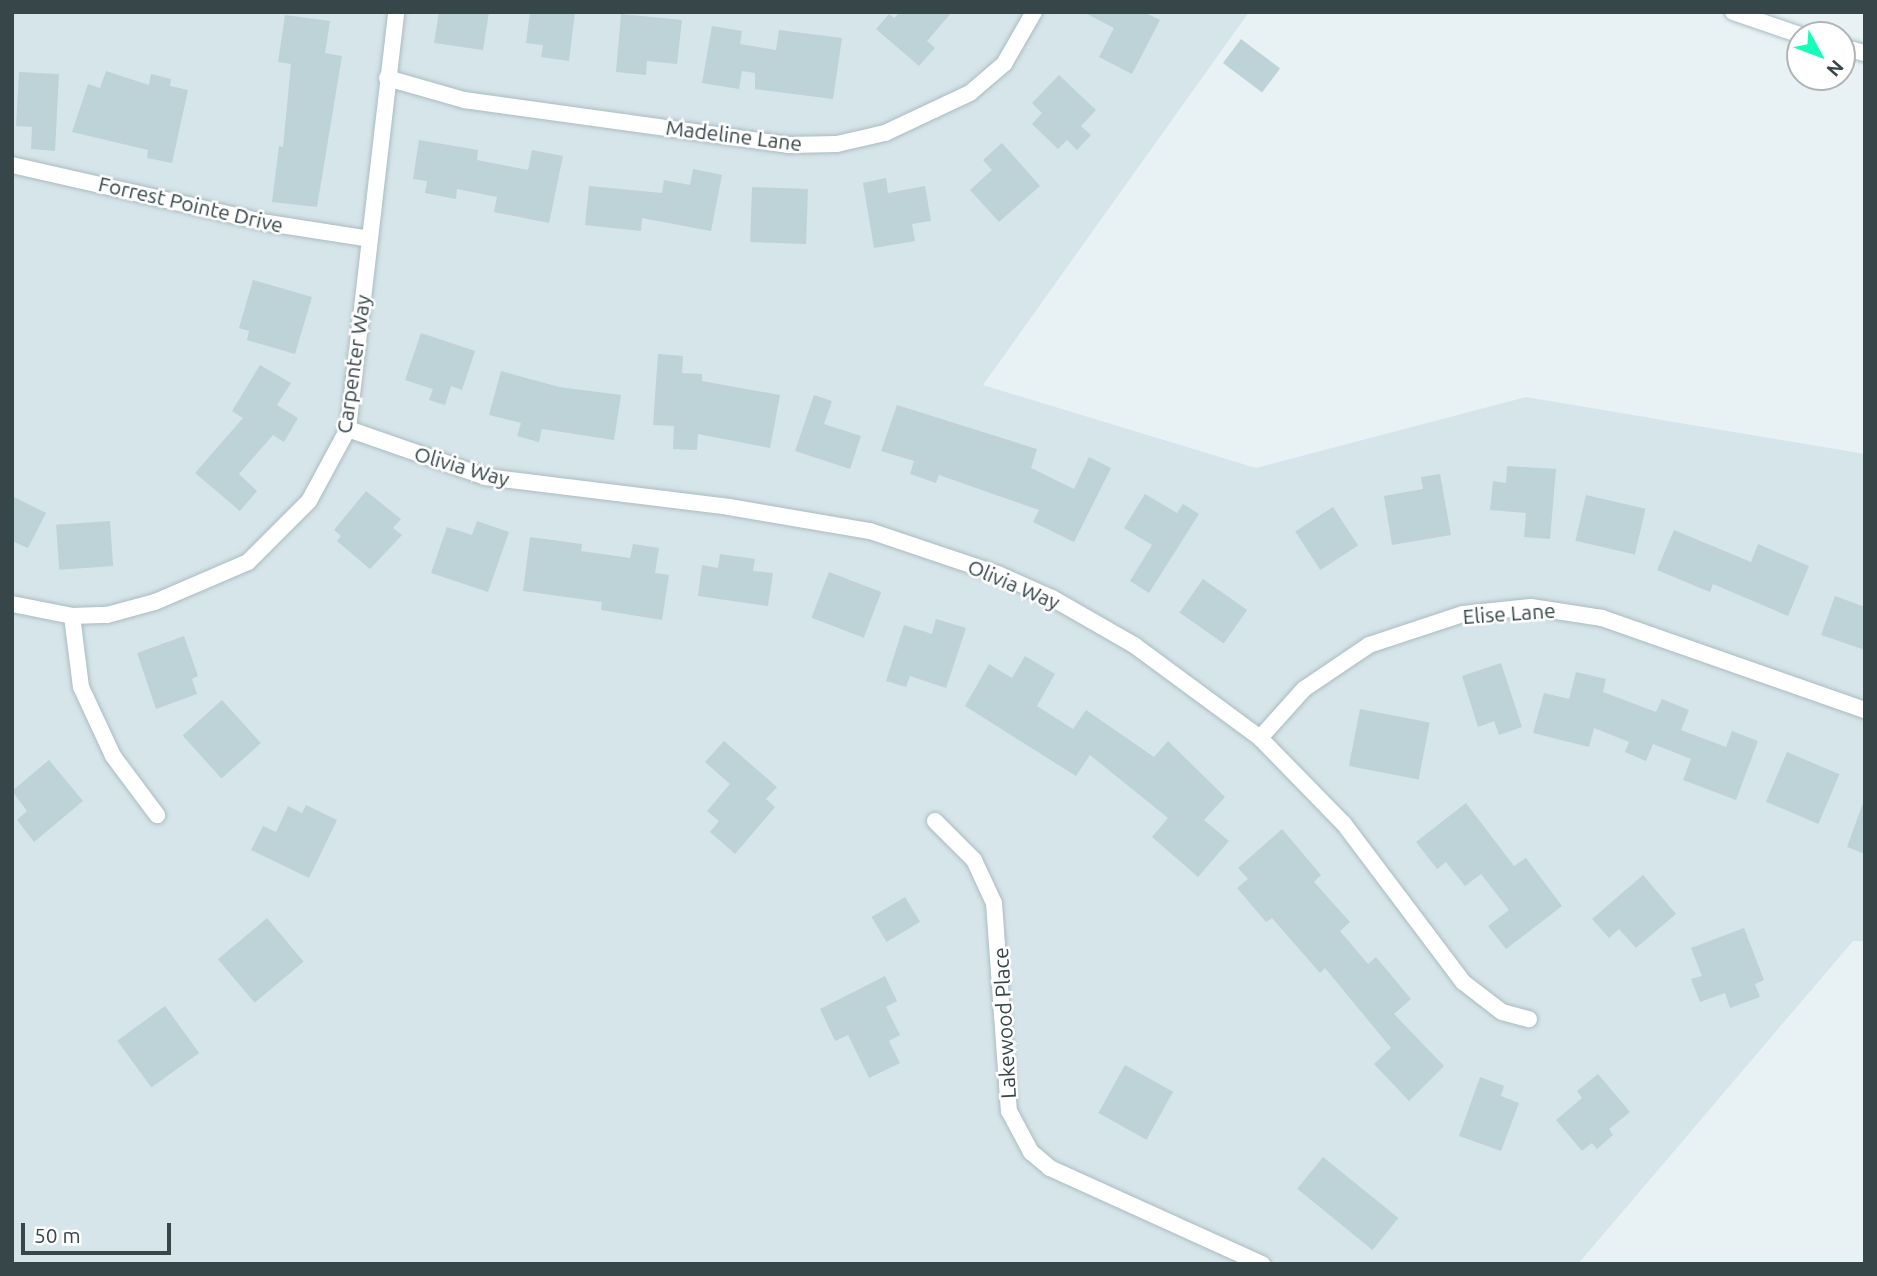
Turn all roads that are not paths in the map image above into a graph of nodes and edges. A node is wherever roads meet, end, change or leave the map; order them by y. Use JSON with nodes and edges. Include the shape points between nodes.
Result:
{"nodes":[{"id":1,"x":396,"y":12,"type":"edge"},
{"id":2,"x":1034,"y":12,"type":"edge"},
{"id":3,"x":1733,"y":12,"type":"edge"},
{"id":4,"x":1786,"y":30,"type":"edge"},
{"id":5,"x":387,"y":78,"type":"junction"},
{"id":6,"x":12,"y":165,"type":"edge"},
{"id":7,"x":370,"y":239,"type":"junction"},
{"id":8,"x":348,"y":429,"type":"junction"},
{"id":9,"x":12,"y":604,"type":"edge"},
{"id":10,"x":72,"y":616,"type":"junction"},
{"id":11,"x":1865,"y":710,"type":"edge"},
{"id":12,"x":1260,"y":738,"type":"junction"},
{"id":13,"x":157,"y":815,"type":"dead end"},
{"id":14,"x":935,"y":821,"type":"dead end"},
{"id":15,"x":1529,"y":1018,"type":"dead end"},
{"id":16,"x":1262,"y":1264,"type":"edge"}],
"edges":[{"from":1,"to":5,"type":"street","name":"Carpenter Way"},
{"from":2,"to":5,"type":"street","name":"Madeline Lane","via":[[1004,64],[970,93],[885,133],[837,144],[788,145],[464,100]]},
{"from":3,"to":4,"type":"street"},
{"from":5,"to":7,"type":"street","name":"Carpenter Way"},
{"from":6,"to":7,"type":"street","name":"Forrest Pointe Drive","via":[[268,223]]},
{"from":7,"to":8,"type":"street","name":"Carpenter Way"},
{"from":8,"to":10,"type":"street","name":"Carpenter Way","via":[[309,501],[248,562],[155,602],[107,615]]},
{"from":8,"to":12,"type":"street","name":"Olivia Way","via":[[486,477],[808,520],[870,531],[944,555],[1025,586],[1102,625]]},
{"from":9,"to":10,"type":"street","name":"Carpenter Way"},
{"from":10,"to":13,"type":"street","via":[[80,687],[113,756]]},
{"from":11,"to":12,"type":"street","name":"Elise Lane","via":[[1602,618],[1531,607],[1463,614],[1369,645],[1304,689]]},
{"from":12,"to":15,"type":"street","name":"Olivia Way","via":[[1344,824],[1464,982],[1502,1012]]},
{"from":14,"to":16,"type":"street","name":"Lakewood Place","via":[[974,860],[994,903],[1008,1100],[1031,1152],[1050,1168]]}]}
